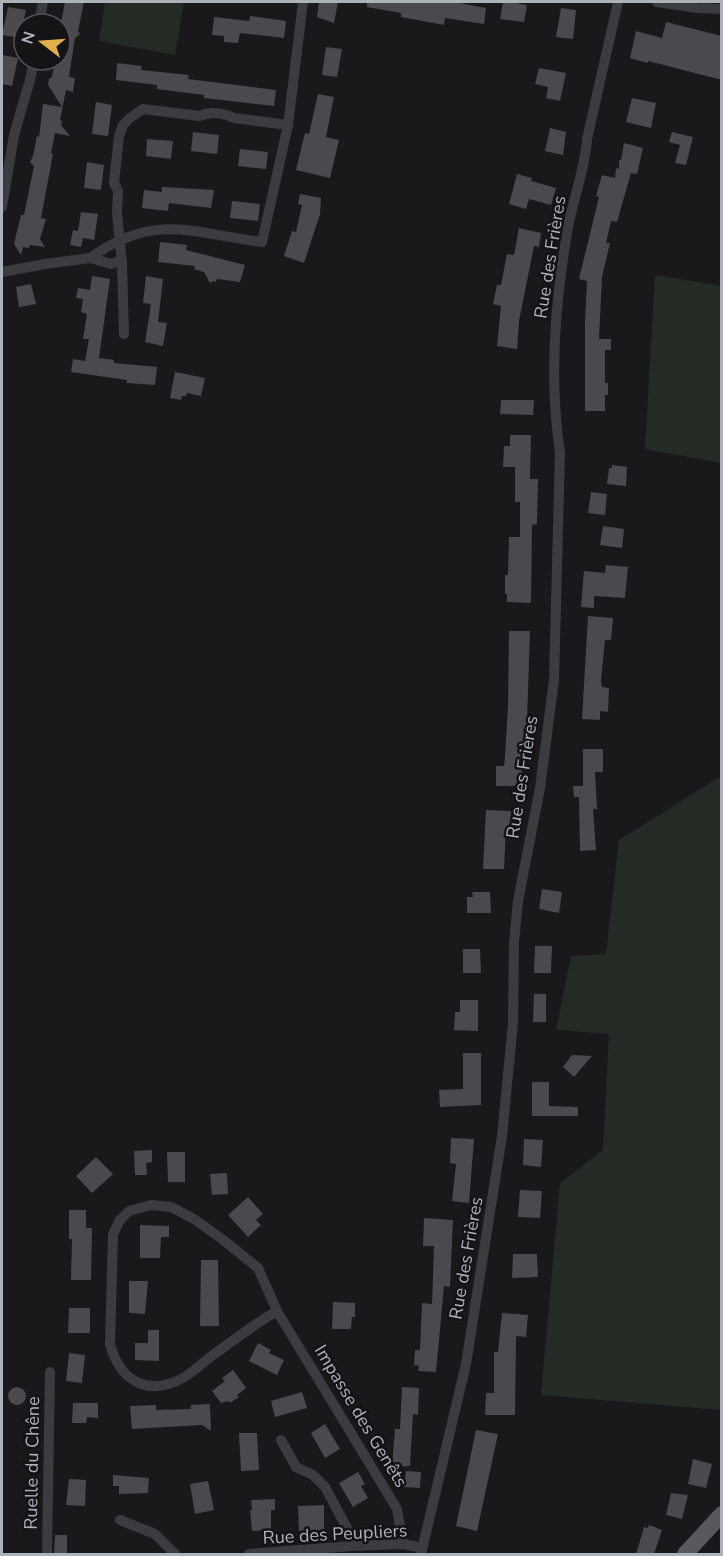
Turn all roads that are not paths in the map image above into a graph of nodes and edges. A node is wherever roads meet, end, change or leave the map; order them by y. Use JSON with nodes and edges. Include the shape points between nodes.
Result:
{"nodes":[{"id":1,"x":303,"y":2,"type":"edge"},
{"id":2,"x":618,"y":2,"type":"edge"},
{"id":3,"x":657,"y":2,"type":"edge"},
{"id":4,"x":722,"y":9,"type":"edge"},
{"id":5,"x":32,"y":72,"type":"edge"},
{"id":6,"x":288,"y":125,"type":"junction"},
{"id":7,"x":2,"y":207,"type":"edge"},
{"id":8,"x":120,"y":242,"type":"junction"},
{"id":9,"x":90,"y":258,"type":"junction"},
{"id":10,"x":122,"y":260,"type":"junction"},
{"id":11,"x":2,"y":273,"type":"edge"},
{"id":12,"x":124,"y":334,"type":"dead end"},
{"id":13,"x":277,"y":1311,"type":"junction"},
{"id":14,"x":50,"y":1372,"type":"dead end"},
{"id":15,"x":281,"y":1440,"type":"dead end"},
{"id":16,"x":722,"y":1514,"type":"edge"},
{"id":17,"x":120,"y":1520,"type":"dead end"},
{"id":18,"x":403,"y":1544,"type":"junction"},
{"id":19,"x":351,"y":1546,"type":"junction"},
{"id":20,"x":422,"y":1551,"type":"edge"},
{"id":21,"x":689,"y":1553,"type":"edge"},
{"id":22,"x":47,"y":1554,"type":"edge"},
{"id":23,"x":175,"y":1554,"type":"edge"},
{"id":24,"x":249,"y":1554,"type":"edge"}],
"edges":[{"from":1,"to":6,"type":"street"},
{"from":2,"to":20,"type":"street","name":"Rue des Frières","via":[[567,231],[555,309],[556,426],[560,452],[554,680],[540,788],[518,901],[513,1023],[502,1136],[466,1364]]},
{"from":3,"to":4,"type":"street"},
{"from":5,"to":7,"type":"street","via":[[14,135]]},
{"from":6,"to":8,"type":"street","via":[[262,242],[189,229],[137,232]]},
{"from":6,"to":8,"type":"street","via":[[208,112],[200,116],[142,109],[123,125],[119,136],[114,183],[118,191]]},
{"from":8,"to":9,"type":"street"},
{"from":8,"to":10,"type":"street"},
{"from":9,"to":10,"type":"street","via":[[111,264]]},
{"from":9,"to":11,"type":"street"},
{"from":10,"to":12,"type":"street"},
{"from":13,"to":13,"type":"street","name":"Impasse des Genêts","via":[[258,1268],[194,1219],[171,1207],[151,1205],[129,1211],[120,1220],[113,1234],[110,1344],[114,1359],[132,1380],[154,1385],[183,1378]]},
{"from":13,"to":18,"type":"street","name":"Impasse des Genêts","via":[[397,1509]]},
{"from":14,"to":22,"type":"street","name":"Ruelle du Chêne"},
{"from":15,"to":19,"type":"street","via":[[296,1467],[313,1475],[325,1487],[348,1530]]},
{"from":16,"to":21,"type":"main road"},
{"from":17,"to":23,"type":"street","via":[[155,1534]]},
{"from":18,"to":19,"type":"street","name":"Rue des Peupliers"},
{"from":18,"to":20,"type":"street","name":"Rue des Peupliers"},
{"from":19,"to":24,"type":"street","name":"Rue des Peupliers"}]}
